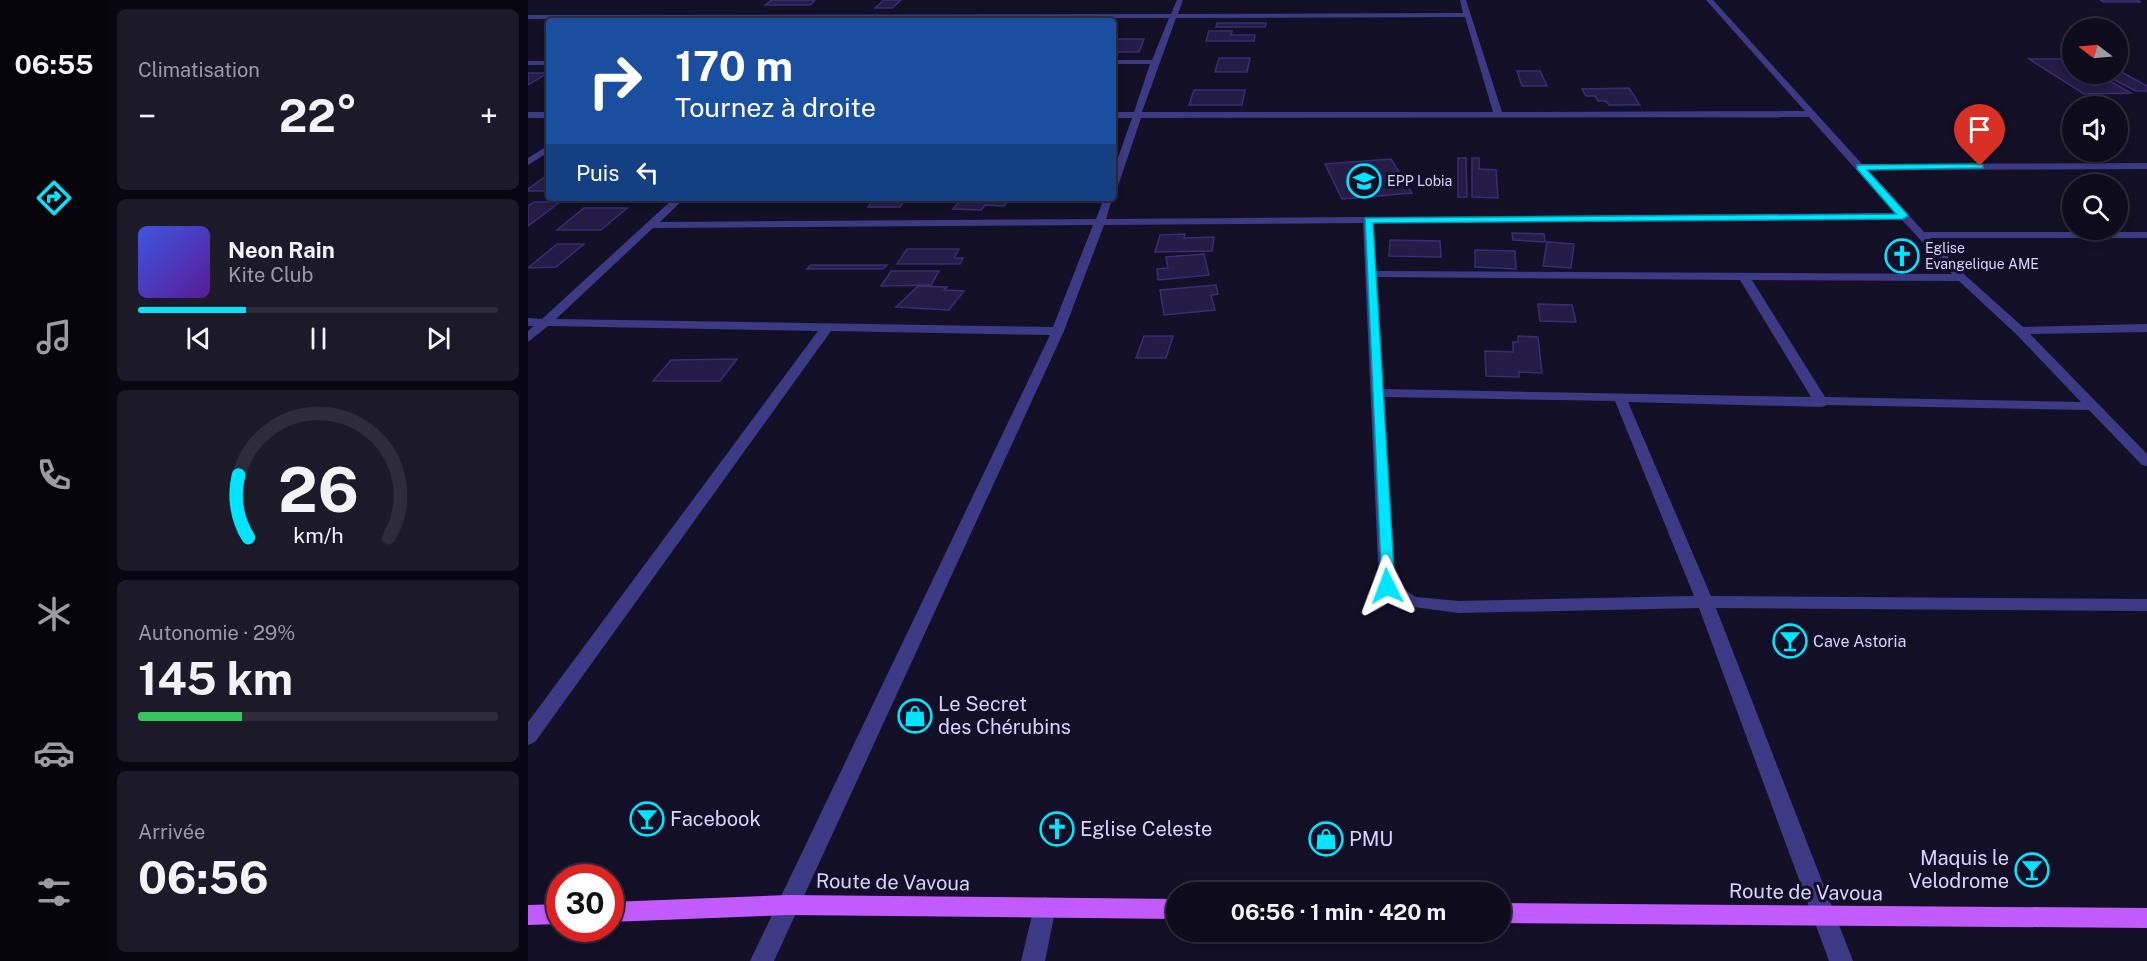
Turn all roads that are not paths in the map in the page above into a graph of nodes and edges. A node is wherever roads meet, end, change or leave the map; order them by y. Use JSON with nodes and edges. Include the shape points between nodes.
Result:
{"nodes":[{"id":1,"x":1180,"y":0,"type":"edge"},
{"id":2,"x":1464,"y":0,"type":"edge"},
{"id":3,"x":1709,"y":0,"type":"edge"},
{"id":4,"x":1468,"y":15,"type":"junction"},
{"id":5,"x":1173,"y":16,"type":"junction"},
{"id":6,"x":528,"y":17,"type":"edge"},
{"id":7,"x":554,"y":17,"type":"junction"},
{"id":8,"x":551,"y":18,"type":"edge"},
{"id":9,"x":710,"y":18,"type":"edge"},
{"id":10,"x":968,"y":18,"type":"edge"},
{"id":11,"x":546,"y":19,"type":"edge"},
{"id":12,"x":528,"y":25,"type":"edge"},
{"id":13,"x":1116,"y":62,"type":"edge"},
{"id":14,"x":1155,"y":62,"type":"junction"},
{"id":15,"x":528,"y":63,"type":"edge"},
{"id":16,"x":546,"y":63,"type":"edge"},
{"id":17,"x":1498,"y":114,"type":"junction"},
{"id":18,"x":1814,"y":114,"type":"junction"},
{"id":19,"x":528,"y":115,"type":"edge"},
{"id":20,"x":546,"y":115,"type":"edge"},
{"id":21,"x":1116,"y":115,"type":"edge"},
{"id":22,"x":1139,"y":115,"type":"junction"},
{"id":23,"x":546,"y":150,"type":"edge"},
{"id":24,"x":528,"y":162,"type":"edge"},
{"id":25,"x":2147,"y":165,"type":"edge"},
{"id":26,"x":1860,"y":167,"type":"junction"},
{"id":27,"x":1116,"y":178,"type":"edge"},
{"id":28,"x":677,"y":201,"type":"edge"},
{"id":29,"x":1107,"y":201,"type":"edge"},
{"id":30,"x":1903,"y":216,"type":"junction"},
{"id":31,"x":1368,"y":220,"type":"junction"},
{"id":32,"x":1100,"y":222,"type":"junction"},
{"id":33,"x":652,"y":225,"type":"junction"},
{"id":34,"x":1921,"y":235,"type":"junction"},
{"id":35,"x":2147,"y":235,"type":"edge"},
{"id":36,"x":1370,"y":274,"type":"junction"},
{"id":37,"x":1744,"y":277,"type":"junction"},
{"id":38,"x":1962,"y":278,"type":"junction"},
{"id":39,"x":528,"y":322,"type":"edge"},
{"id":40,"x":546,"y":322,"type":"junction"},
{"id":41,"x":828,"y":326,"type":"junction"},
{"id":42,"x":2147,"y":328,"type":"edge"},
{"id":43,"x":1058,"y":331,"type":"junction"},
{"id":44,"x":2020,"y":331,"type":"junction"},
{"id":45,"x":528,"y":338,"type":"edge"},
{"id":46,"x":1378,"y":393,"type":"junction"},
{"id":47,"x":1620,"y":398,"type":"junction"},
{"id":48,"x":1822,"y":403,"type":"junction"},
{"id":49,"x":2092,"y":406,"type":"junction"},
{"id":50,"x":2147,"y":462,"type":"edge"},
{"id":51,"x":1705,"y":602,"type":"junction"},
{"id":52,"x":2147,"y":605,"type":"edge"},
{"id":53,"x":528,"y":737,"type":"edge"},
{"id":54,"x":788,"y":905,"type":"junction"},
{"id":55,"x":1045,"y":907,"type":"junction"},
{"id":56,"x":1166,"y":909,"type":"edge"},
{"id":57,"x":624,"y":911,"type":"edge"},
{"id":58,"x":1511,"y":913,"type":"edge"},
{"id":59,"x":546,"y":914,"type":"edge"},
{"id":60,"x":528,"y":915,"type":"edge"},
{"id":61,"x":1826,"y":917,"type":"junction"},
{"id":62,"x":2147,"y":918,"type":"edge"},
{"id":63,"x":762,"y":961,"type":"edge"},
{"id":64,"x":1033,"y":961,"type":"edge"},
{"id":65,"x":1841,"y":961,"type":"edge"}],
"edges":[{"from":1,"to":5,"type":"street"},
{"from":2,"to":4,"type":"street"},
{"from":3,"to":18,"type":"street"},
{"from":4,"to":5,"type":"street"},
{"from":4,"to":17,"type":"street"},
{"from":5,"to":10,"type":"street"},
{"from":5,"to":14,"type":"street"},
{"from":6,"to":7,"type":"street"},
{"from":7,"to":8,"type":"street"},
{"from":7,"to":9,"type":"street"},
{"from":11,"to":12,"type":"street"},
{"from":13,"to":14,"type":"street"},
{"from":14,"to":22,"type":"street"},
{"from":15,"to":16,"type":"street"},
{"from":17,"to":18,"type":"street"},
{"from":17,"to":22,"type":"street"},
{"from":18,"to":26,"type":"street"},
{"from":19,"to":20,"type":"street"},
{"from":21,"to":22,"type":"street"},
{"from":22,"to":27,"type":"street"},
{"from":23,"to":24,"type":"street"},
{"from":25,"to":26,"type":"street"},
{"from":26,"to":30,"type":"street"},
{"from":28,"to":33,"type":"street"},
{"from":29,"to":32,"type":"street"},
{"from":30,"to":31,"type":"street"},
{"from":30,"to":34,"type":"street"},
{"from":31,"to":32,"type":"street"},
{"from":31,"to":36,"type":"street"},
{"from":32,"to":33,"type":"street"},
{"from":32,"to":43,"type":"street"},
{"from":33,"to":40,"type":"street"},
{"from":34,"to":35,"type":"street"},
{"from":34,"to":38,"type":"street"},
{"from":36,"to":37,"type":"street"},
{"from":36,"to":46,"type":"street"},
{"from":37,"to":38,"type":"street"},
{"from":37,"to":48,"type":"street"},
{"from":38,"to":44,"type":"street"},
{"from":39,"to":40,"type":"street"},
{"from":40,"to":41,"type":"street"},
{"from":40,"to":45,"type":"street"},
{"from":41,"to":43,"type":"street"},
{"from":41,"to":53,"type":"street"},
{"from":42,"to":44,"type":"street"},
{"from":43,"to":54,"type":"street"},
{"from":44,"to":49,"type":"street"},
{"from":46,"to":47,"type":"street"},
{"from":46,"to":51,"type":"street","via":[[1387,586],[1412,602],[1459,607]]},
{"from":47,"to":48,"type":"street"},
{"from":47,"to":51,"type":"street"},
{"from":48,"to":49,"type":"street"},
{"from":49,"to":50,"type":"street"},
{"from":51,"to":52,"type":"street"},
{"from":51,"to":61,"type":"street"},
{"from":54,"to":55,"type":"main road","name":"Route de Vavoua"},
{"from":54,"to":57,"type":"main road","name":"Route de Vavoua"},
{"from":54,"to":63,"type":"street"},
{"from":55,"to":56,"type":"main road","name":"Route de Vavoua"},
{"from":55,"to":64,"type":"street"},
{"from":58,"to":61,"type":"main road","name":"Route de Vavoua"},
{"from":59,"to":60,"type":"main road"},
{"from":61,"to":62,"type":"main road","name":"Route de Vavoua"},
{"from":61,"to":65,"type":"street"}]}
